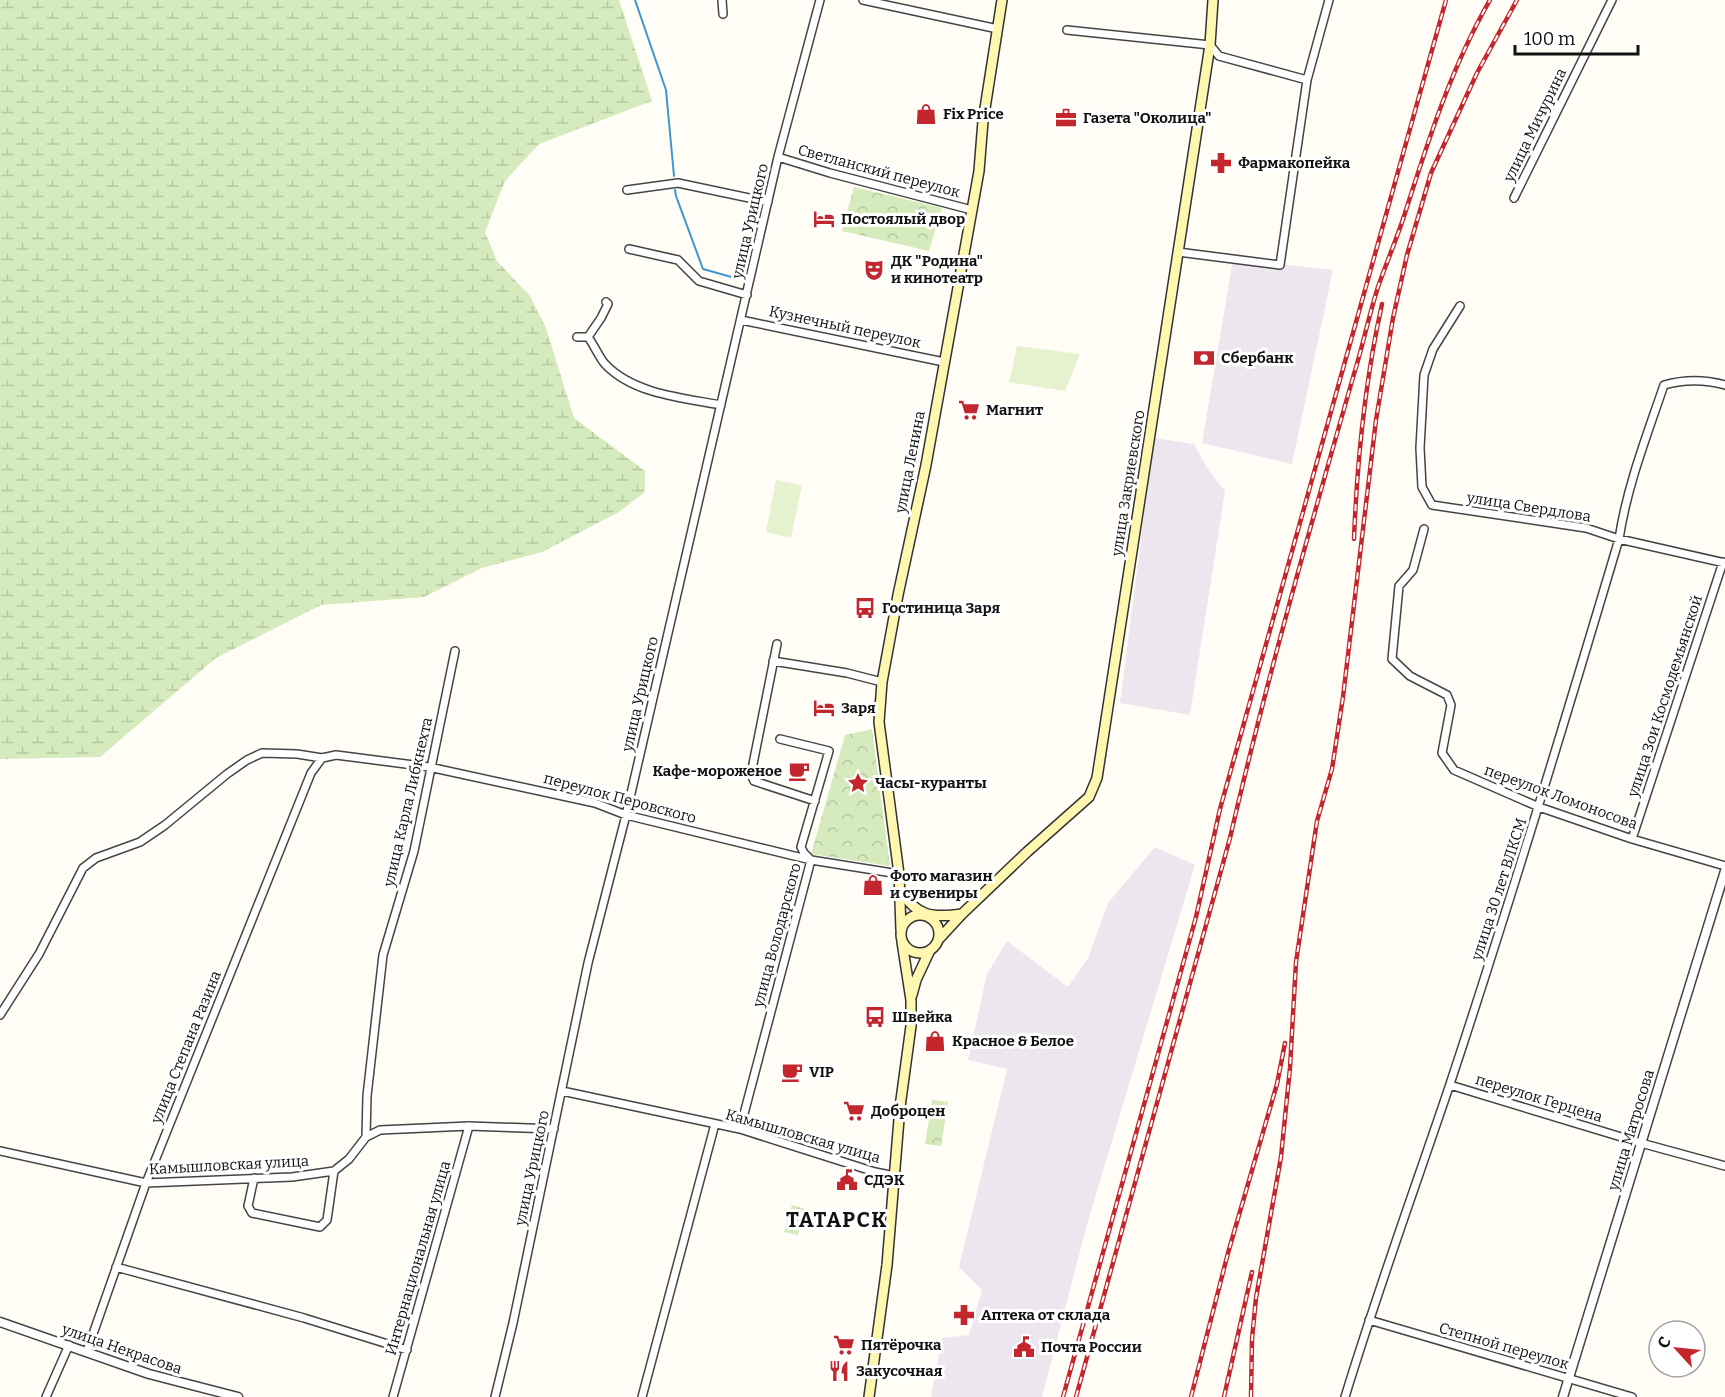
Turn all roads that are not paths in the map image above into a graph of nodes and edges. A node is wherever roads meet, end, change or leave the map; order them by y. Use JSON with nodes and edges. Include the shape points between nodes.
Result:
{"nodes":[{"id":1,"x":722,"y":0,"type":"edge"},
{"id":2,"x":820,"y":0,"type":"edge"},
{"id":3,"x":863,"y":0,"type":"edge"},
{"id":4,"x":1002,"y":0,"type":"edge"},
{"id":5,"x":1213,"y":0,"type":"edge"},
{"id":6,"x":1329,"y":0,"type":"edge"},
{"id":7,"x":1612,"y":0,"type":"edge"},
{"id":8,"x":723,"y":14,"type":"dead end"},
{"id":9,"x":998,"y":29,"type":"junction"},
{"id":10,"x":1067,"y":30,"type":"dead end"},
{"id":11,"x":1210,"y":45,"type":"junction"},
{"id":12,"x":1307,"y":80,"type":"junction"},
{"id":13,"x":778,"y":157,"type":"junction"},
{"id":14,"x":627,"y":190,"type":"dead end"},
{"id":15,"x":1514,"y":198,"type":"dead end"},
{"id":16,"x":768,"y":202,"type":"junction"},
{"id":17,"x":972,"y":210,"type":"junction"},
{"id":18,"x":629,"y":249,"type":"dead end"},
{"id":19,"x":1178,"y":252,"type":"junction"},
{"id":20,"x":747,"y":295,"type":"junction"},
{"id":21,"x":606,"y":302,"type":"dead end"},
{"id":22,"x":1460,"y":306,"type":"dead end"},
{"id":23,"x":741,"y":320,"type":"junction"},
{"id":24,"x":578,"y":337,"type":"dead end"},
{"id":25,"x":588,"y":337,"type":"junction"},
{"id":26,"x":944,"y":362,"type":"junction"},
{"id":27,"x":1725,"y":385,"type":"edge"},
{"id":28,"x":721,"y":405,"type":"junction"},
{"id":29,"x":1424,"y":529,"type":"dead end"},
{"id":30,"x":1619,"y":539,"type":"junction"},
{"id":31,"x":1724,"y":562,"type":"edge"},
{"id":32,"x":777,"y":644,"type":"dead end"},
{"id":33,"x":455,"y":651,"type":"dead end"},
{"id":34,"x":773,"y":661,"type":"junction"},
{"id":35,"x":882,"y":682,"type":"junction"},
{"id":36,"x":780,"y":739,"type":"dead end"},
{"id":37,"x":322,"y":758,"type":"junction"},
{"id":38,"x":429,"y":767,"type":"junction"},
{"id":39,"x":815,"y":801,"type":"junction"},
{"id":40,"x":1539,"y":807,"type":"junction"},
{"id":41,"x":626,"y":815,"type":"junction"},
{"id":42,"x":1632,"y":839,"type":"junction"},
{"id":43,"x":811,"y":860,"type":"junction"},
{"id":44,"x":1725,"y":866,"type":"edge"},
{"id":45,"x":1725,"y":871,"type":"edge"},
{"id":46,"x":899,"y":874,"type":"junction"},
{"id":47,"x":962,"y":914,"type":"junction"},
{"id":48,"x":926,"y":916,"type":"junction"},
{"id":49,"x":901,"y":930,"type":"junction"},
{"id":50,"x":938,"y":940,"type":"junction"},
{"id":51,"x":902,"y":942,"type":"junction"},
{"id":52,"x":930,"y":950,"type":"junction"},
{"id":53,"x":911,"y":1000,"type":"junction"},
{"id":54,"x":0,"y":1015,"type":"edge"},
{"id":55,"x":1450,"y":1084,"type":"junction"},
{"id":56,"x":562,"y":1091,"type":"junction"},
{"id":57,"x":715,"y":1124,"type":"junction"},
{"id":58,"x":469,"y":1126,"type":"junction"},
{"id":59,"x":554,"y":1129,"type":"junction"},
{"id":60,"x":740,"y":1129,"type":"junction"},
{"id":61,"x":366,"y":1137,"type":"junction"},
{"id":62,"x":1641,"y":1143,"type":"junction"},
{"id":63,"x":0,"y":1151,"type":"edge"},
{"id":64,"x":1725,"y":1166,"type":"edge"},
{"id":65,"x":334,"y":1171,"type":"junction"},
{"id":66,"x":895,"y":1176,"type":"junction"},
{"id":67,"x":254,"y":1178,"type":"junction"},
{"id":68,"x":146,"y":1184,"type":"junction"},
{"id":69,"x":116,"y":1267,"type":"junction"},
{"id":70,"x":1369,"y":1320,"type":"junction"},
{"id":71,"x":0,"y":1322,"type":"edge"},
{"id":72,"x":69,"y":1345,"type":"junction"},
{"id":73,"x":407,"y":1350,"type":"junction"},
{"id":74,"x":87,"y":1351,"type":"junction"},
{"id":75,"x":1569,"y":1379,"type":"junction"},
{"id":76,"x":207,"y":1394,"type":"edge"},
{"id":77,"x":46,"y":1397,"type":"edge"},
{"id":78,"x":238,"y":1397,"type":"edge"},
{"id":79,"x":393,"y":1397,"type":"edge"},
{"id":80,"x":495,"y":1397,"type":"edge"},
{"id":81,"x":642,"y":1397,"type":"edge"},
{"id":82,"x":869,"y":1397,"type":"edge"},
{"id":83,"x":1345,"y":1397,"type":"edge"},
{"id":84,"x":1563,"y":1397,"type":"edge"},
{"id":85,"x":1632,"y":1397,"type":"edge"}],
"edges":[{"from":1,"to":8,"type":"street"},
{"from":2,"to":13,"type":"street","name":"улица Урицкого"},
{"from":3,"to":9,"type":"street"},
{"from":4,"to":9,"type":"main road","name":"улица Ленина"},
{"from":5,"to":11,"type":"main road","name":"улица Закриевского"},
{"from":6,"to":12,"type":"street"},
{"from":7,"to":15,"type":"street","name":"улица Мичурина"},
{"from":9,"to":17,"type":"main road","name":"улица Ленина"},
{"from":10,"to":11,"type":"street"},
{"from":11,"to":12,"type":"street","via":[[1219,56]]},
{"from":11,"to":19,"type":"main road","name":"улица Закриевского"},
{"from":12,"to":19,"type":"street","via":[[1280,265]]},
{"from":13,"to":16,"type":"street","name":"улица Урицкого"},
{"from":13,"to":17,"type":"street","name":"Светланский переулок"},
{"from":14,"to":16,"type":"street","via":[[678,183]]},
{"from":16,"to":20,"type":"street","name":"улица Урицкого"},
{"from":17,"to":26,"type":"main road","name":"улица Ленина"},
{"from":18,"to":20,"type":"street","via":[[678,260],[699,281]]},
{"from":19,"to":47,"type":"main road","name":"улица Закриевского","via":[[1097,778],[1089,797]]},
{"from":20,"to":23,"type":"street","name":"улица Урицкого"},
{"from":21,"to":25,"type":"street","via":[[606,311]]},
{"from":22,"to":30,"type":"street","name":"улица Свердлова","via":[[1433,349],[1424,375],[1422,487],[1432,505],[1586,528]]},
{"from":23,"to":26,"type":"street","name":"Кузнечный переулок"},
{"from":23,"to":28,"type":"street","name":"улица Урицкого"},
{"from":24,"to":25,"type":"street"},
{"from":25,"to":28,"type":"street","via":[[608,367],[638,387]]},
{"from":26,"to":35,"type":"main road","name":"улица Ленина"},
{"from":27,"to":30,"type":"street","name":"улица 30 лет ВЛКСМ","via":[[1710,380],[1664,385],[1623,513]]},
{"from":28,"to":41,"type":"street","name":"улица Урицкого"},
{"from":29,"to":40,"type":"street","name":"переулок Ломоносова","via":[[1413,570],[1399,586],[1392,659],[1410,676],[1447,695],[1451,705],[1442,753],[1454,770]]},
{"from":30,"to":31,"type":"street","name":"улица Свердлова"},
{"from":30,"to":40,"type":"street","name":"улица 30 лет ВЛКСМ"},
{"from":31,"to":42,"type":"street","name":"улица Зои Космодемьянской"},
{"from":32,"to":34,"type":"street"},
{"from":33,"to":38,"type":"street","name":"улица Карла Либкнехта"},
{"from":34,"to":35,"type":"street"},
{"from":34,"to":39,"type":"street","via":[[751,774],[754,781]]},
{"from":35,"to":46,"type":"main road","name":"улица Ленина","via":[[879,722]]},
{"from":36,"to":39,"type":"street","name":"улица Володарского","via":[[829,752]]},
{"from":37,"to":38,"type":"street","name":"переулок Перовского","via":[[336,755]]},
{"from":37,"to":54,"type":"street","name":"переулок Перовского","via":[[262,753],[227,774],[141,842],[96,858],[83,868],[39,954]]},
{"from":37,"to":68,"type":"street","name":"улица Степана Разина","via":[[311,773]]},
{"from":38,"to":41,"type":"street","name":"переулок Перовского","via":[[595,803]]},
{"from":38,"to":61,"type":"street","name":"улица Карла Либкнехта","via":[[414,850],[383,955]]},
{"from":39,"to":43,"type":"street","name":"улица Володарского","via":[[801,847]]},
{"from":40,"to":42,"type":"street","name":"переулок Ломоносова"},
{"from":40,"to":55,"type":"street","name":"улица 30 лет ВЛКСМ"},
{"from":41,"to":43,"type":"street","name":"переулок Перовского"},
{"from":41,"to":56,"type":"street","name":"улица Урицкого","via":[[588,963]]},
{"from":42,"to":44,"type":"street","name":"переулок Ломоносова"},
{"from":43,"to":46,"type":"street","name":"переулок Перовского"},
{"from":43,"to":60,"type":"street","name":"улица Володарского"},
{"from":45,"to":62,"type":"street","name":"улица Матросова"},
{"from":46,"to":48,"type":"main road","via":[[905,898]]},
{"from":46,"to":49,"type":"main road","name":"улица Ленина"},
{"from":47,"to":48,"type":"main road"},
{"from":47,"to":50,"type":"main road","name":"улица Закриевского"},
{"from":48,"to":49,"type":"main road","via":[[913,916]]},
{"from":48,"to":50,"type":"main road","via":[[935,923]]},
{"from":49,"to":51,"type":"main road","name":"улица Ленина"},
{"from":50,"to":52,"type":"main road"},
{"from":51,"to":52,"type":"main road","via":[[917,953]]},
{"from":51,"to":53,"type":"main road","name":"улица Ленина"},
{"from":52,"to":53,"type":"main road"},
{"from":53,"to":66,"type":"main road","name":"улица Ленина"},
{"from":55,"to":62,"type":"street","name":"переулок Герцена"},
{"from":55,"to":70,"type":"street","name":"улица 30 лет ВЛКСМ"},
{"from":56,"to":57,"type":"street","name":"Камышловская улица"},
{"from":56,"to":59,"type":"street","name":"улица Урицкого"},
{"from":57,"to":60,"type":"street","name":"Камышловская улица"},
{"from":57,"to":81,"type":"street"},
{"from":58,"to":59,"type":"street"},
{"from":58,"to":61,"type":"street","via":[[380,1130]]},
{"from":58,"to":73,"type":"street","name":"Интернациональная улица"},
{"from":59,"to":80,"type":"street","name":"улица Урицкого"},
{"from":60,"to":66,"type":"street","name":"Камышловская улица"},
{"from":61,"to":65,"type":"street"},
{"from":62,"to":64,"type":"street","name":"переулок Герцена"},
{"from":62,"to":75,"type":"street","name":"улица Матросова"},
{"from":63,"to":68,"type":"street","name":"Камышловская улица"},
{"from":65,"to":67,"type":"street","name":"Камышловская улица","via":[[292,1178]]},
{"from":65,"to":67,"type":"street","via":[[327,1220],[320,1227],[252,1213],[248,1206]]},
{"from":66,"to":82,"type":"main road","name":"улица Ленина"},
{"from":67,"to":68,"type":"street","name":"Камышловская улица"},
{"from":68,"to":69,"type":"street","name":"улица Степана Разина"},
{"from":69,"to":73,"type":"street"},
{"from":69,"to":74,"type":"street","name":"улица Степана Разина"},
{"from":70,"to":75,"type":"street","name":"Степной переулок"},
{"from":70,"to":83,"type":"street","name":"улица 30 лет ВЛКСМ"},
{"from":71,"to":72,"type":"street","name":"улица Некрасова"},
{"from":72,"to":74,"type":"street","name":"улица Некрасова"},
{"from":72,"to":77,"type":"street"},
{"from":73,"to":79,"type":"street","name":"Интернациональная улица"},
{"from":74,"to":76,"type":"street","name":"улица Некрасова"},
{"from":75,"to":84,"type":"street","name":"улица Матросова"},
{"from":75,"to":85,"type":"street","name":"Степной переулок"},
{"from":76,"to":78,"type":"street","name":"улица Некрасова"}]}
